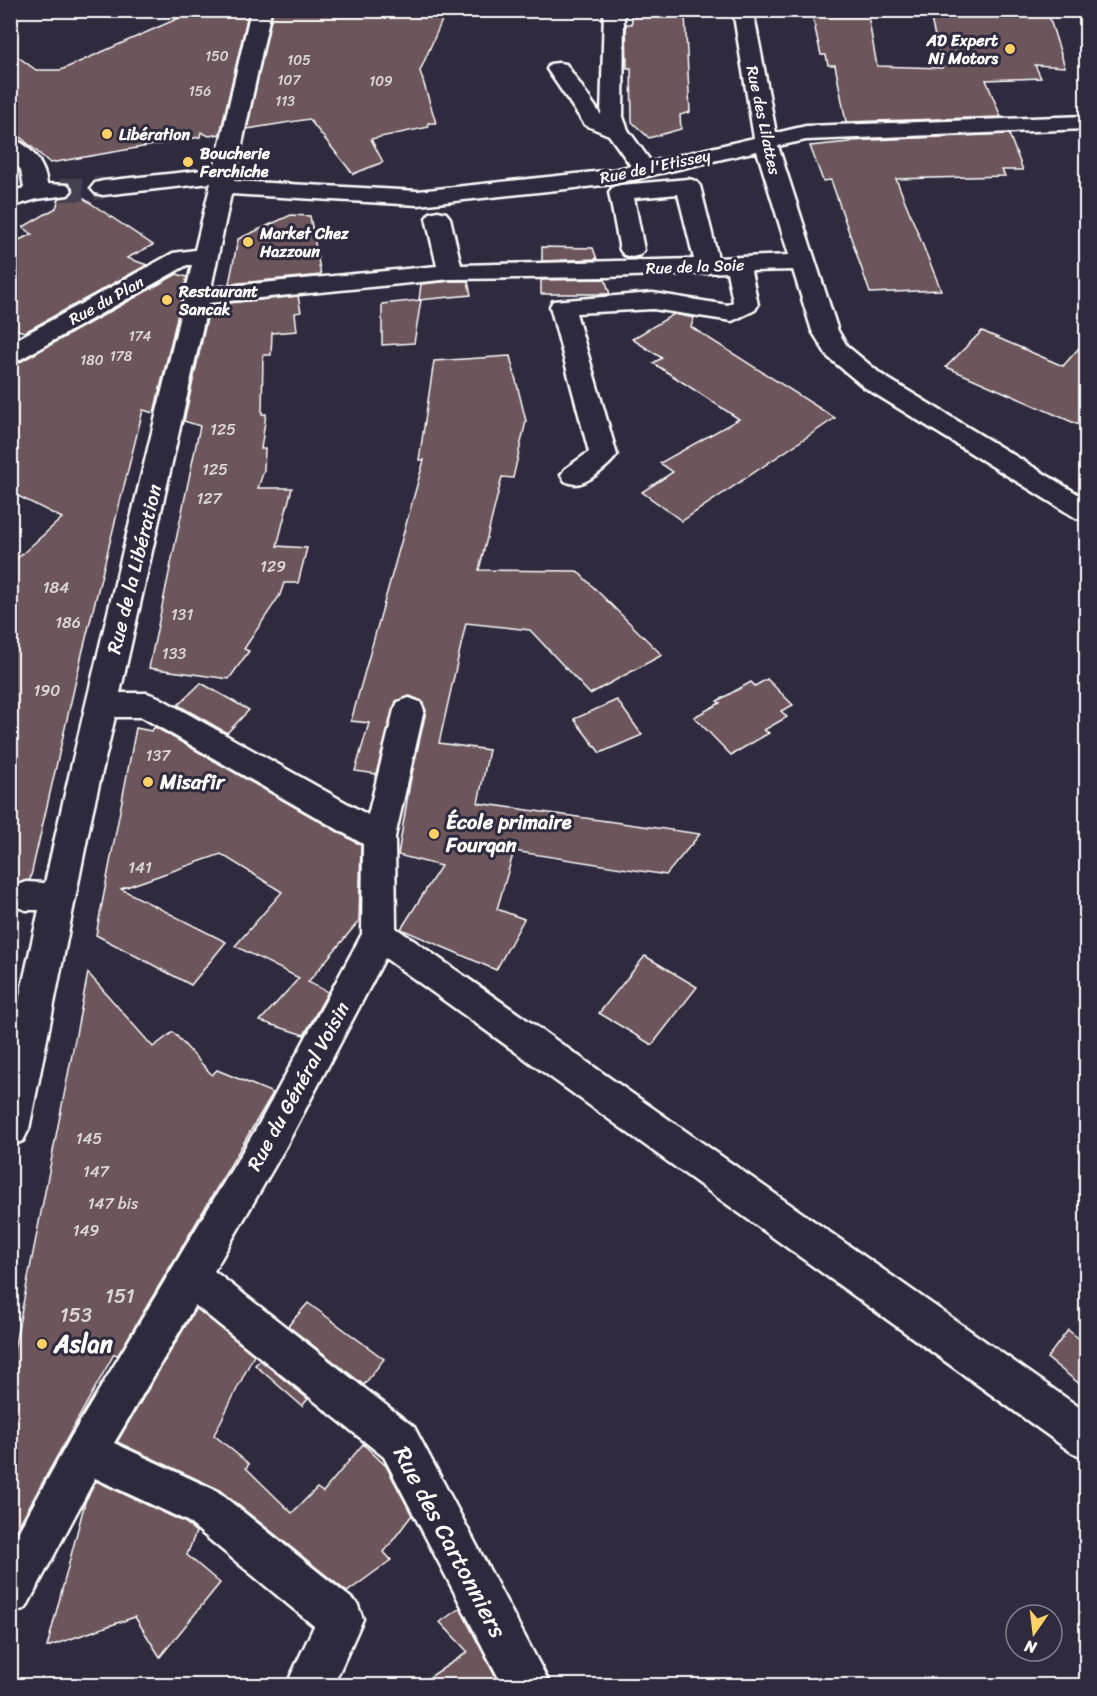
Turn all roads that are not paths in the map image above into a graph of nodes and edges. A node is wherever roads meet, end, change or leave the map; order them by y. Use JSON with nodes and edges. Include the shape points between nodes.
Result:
{"nodes":[{"id":1,"x":261,"y":10,"type":"edge"},
{"id":2,"x":615,"y":10,"type":"edge"},
{"id":3,"x":743,"y":10,"type":"edge"},
{"id":4,"x":558,"y":69,"type":"dead end"},
{"id":5,"x":1086,"y":122,"type":"edge"},
{"id":6,"x":617,"y":130,"type":"junction"},
{"id":7,"x":766,"y":142,"type":"junction"},
{"id":8,"x":10,"y":145,"type":"edge"},
{"id":9,"x":645,"y":170,"type":"junction"},
{"id":10,"x":224,"y":181,"type":"junction"},
{"id":11,"x":617,"y":184,"type":"junction"},
{"id":12,"x":103,"y":188,"type":"tunnel mouth"},
{"id":13,"x":60,"y":190,"type":"tunnel mouth"},
{"id":14,"x":36,"y":192,"type":"junction"},
{"id":15,"x":10,"y":200,"type":"edge"},
{"id":16,"x":438,"y":218,"type":"dead end"},
{"id":17,"x":632,"y":250,"type":"dead end"},
{"id":18,"x":205,"y":257,"type":"junction"},
{"id":19,"x":802,"y":262,"type":"junction"},
{"id":20,"x":738,"y":265,"type":"junction"},
{"id":21,"x":708,"y":266,"type":"junction"},
{"id":22,"x":451,"y":272,"type":"junction"},
{"id":23,"x":196,"y":297,"type":"junction"},
{"id":24,"x":10,"y":354,"type":"edge"},
{"id":25,"x":575,"y":475,"type":"dead end"},
{"id":26,"x":1086,"y":512,"type":"edge"},
{"id":27,"x":100,"y":705,"type":"junction"},
{"id":28,"x":409,"y":710,"type":"dead end"},
{"id":29,"x":379,"y":837,"type":"junction"},
{"id":30,"x":379,"y":935,"type":"junction"},
{"id":31,"x":10,"y":1130,"type":"edge"},
{"id":32,"x":190,"y":1276,"type":"junction"},
{"id":33,"x":1086,"y":1437,"type":"edge"},
{"id":34,"x":86,"y":1452,"type":"junction"},
{"id":35,"x":10,"y":1592,"type":"edge"},
{"id":36,"x":309,"y":1686,"type":"edge"},
{"id":37,"x":528,"y":1686,"type":"edge"}],
"edges":[{"from":1,"to":10,"type":"street","name":"Rue de la Libération"},
{"from":2,"to":6,"type":"street","via":[[612,117]]},
{"from":3,"to":7,"type":"street","name":"Rue des Lilattes"},
{"from":4,"to":6,"type":"street","via":[[593,120]]},
{"from":5,"to":7,"type":"street","name":"Rue de l'Etissey","via":[[806,134]]},
{"from":6,"to":9,"type":"street"},
{"from":7,"to":9,"type":"street","name":"Rue de l'Etissey"},
{"from":7,"to":19,"type":"street","name":"Rue des Lilattes"},
{"from":8,"to":14,"type":"street","via":[[28,160],[36,176]]},
{"from":9,"to":11,"type":"street","name":"Rue de l'Etissey"},
{"from":10,"to":11,"type":"street","name":"Rue de l'Etissey","via":[[418,198]]},
{"from":10,"to":12,"type":"street","name":"Rue de l'Etissey"},
{"from":10,"to":18,"type":"street","name":"Rue de la Libération"},
{"from":11,"to":17,"type":"street"},
{"from":11,"to":21,"type":"street","via":[[688,186]]},
{"from":13,"to":14,"type":"street"},
{"from":14,"to":15,"type":"street"},
{"from":16,"to":22,"type":"street"},
{"from":18,"to":23,"type":"street","name":"Rue de la Libération"},
{"from":18,"to":24,"type":"street","name":"Rue du Plan","via":[[182,258]]},
{"from":19,"to":20,"type":"street","name":"Rue de la Soie"},
{"from":19,"to":26,"type":"street","via":[[825,331],[837,351],[873,381]]},
{"from":20,"to":21,"type":"street","name":"Rue de la Soie"},
{"from":20,"to":25,"type":"street","via":[[746,305],[732,313],[653,301],[562,306],[603,455]]},
{"from":21,"to":22,"type":"street","name":"Rue de la Soie"},
{"from":22,"to":23,"type":"street","name":"Rue de la Soie"},
{"from":23,"to":27,"type":"street","name":"Rue de la Libération"},
{"from":27,"to":29,"type":"street","via":[[147,705]]},
{"from":27,"to":31,"type":"street","name":"Rue de la Libération","via":[[42,897]]},
{"from":28,"to":29,"type":"street","name":"Rue du Général Voisin"},
{"from":29,"to":30,"type":"street","name":"Rue du Général Voisin"},
{"from":30,"to":32,"type":"street","name":"Rue du Général Voisin","via":[[272,1136]]},
{"from":30,"to":33,"type":"street"},
{"from":32,"to":34,"type":"street","name":"Rue du Général Voisin"},
{"from":32,"to":37,"type":"street","name":"Rue des Cartonniers","via":[[399,1442]]},
{"from":34,"to":35,"type":"street","name":"Rue du Général Voisin"},
{"from":34,"to":36,"type":"street","via":[[202,1506],[341,1618]]}]}
